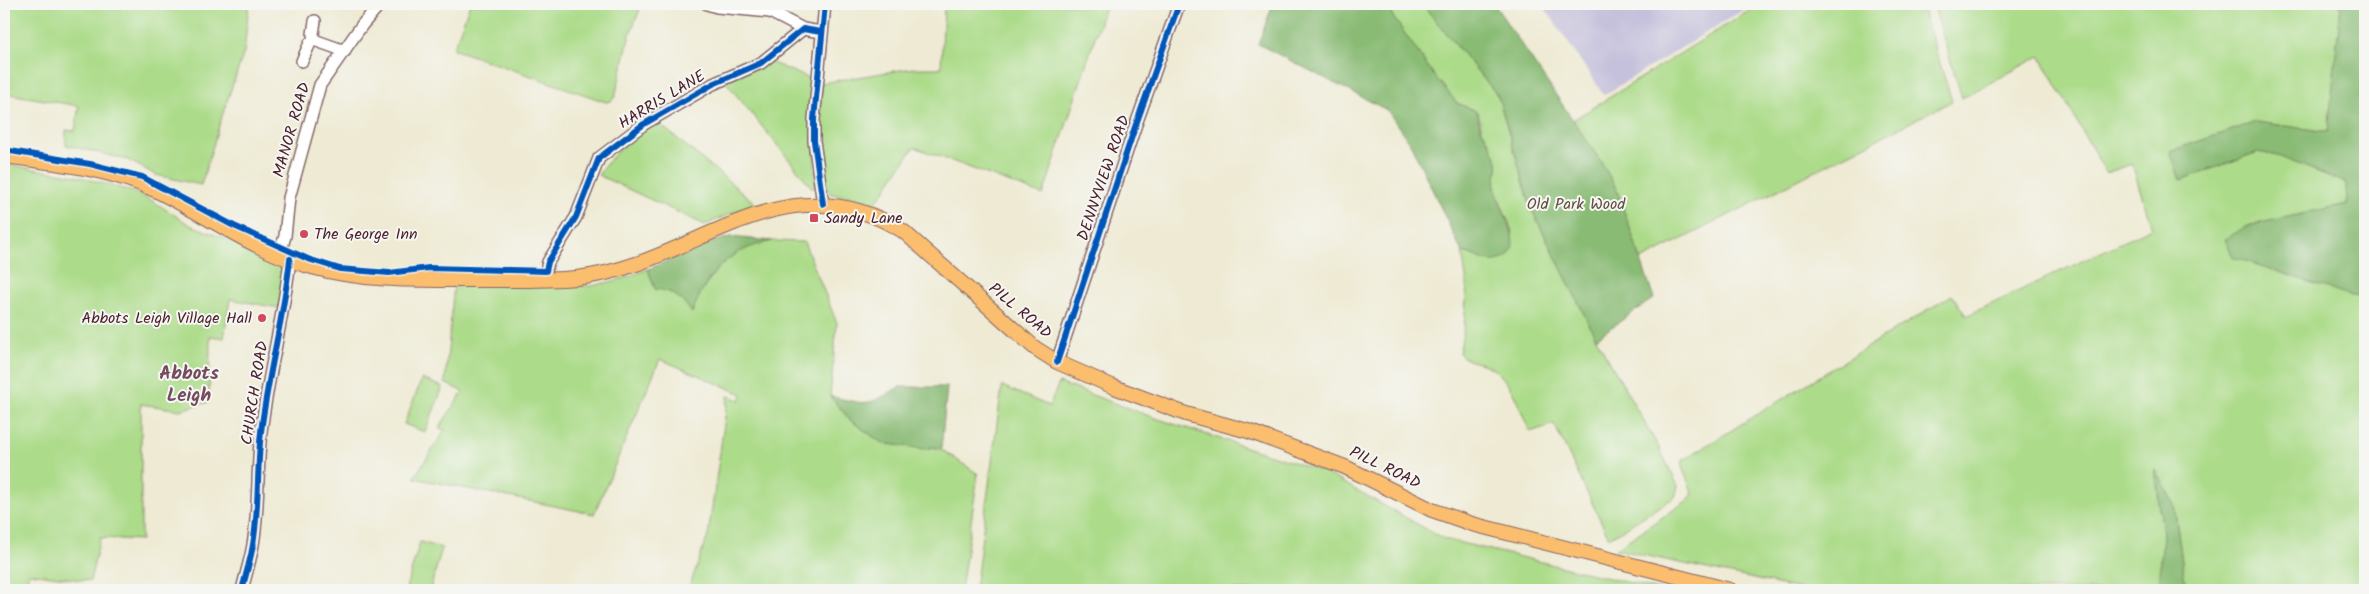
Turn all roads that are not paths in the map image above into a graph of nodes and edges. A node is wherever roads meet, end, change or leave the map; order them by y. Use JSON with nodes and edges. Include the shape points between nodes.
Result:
{"nodes":[{"id":1,"x":380,"y":4,"type":"edge"},
{"id":2,"x":707,"y":4,"type":"edge"},
{"id":3,"x":824,"y":4,"type":"edge"},
{"id":4,"x":1179,"y":4,"type":"edge"},
{"id":5,"x":315,"y":21,"type":"dead end"},
{"id":6,"x":803,"y":29,"type":"junction"},
{"id":7,"x":821,"y":32,"type":"junction"},
{"id":8,"x":314,"y":40,"type":"junction"},
{"id":9,"x":345,"y":51,"type":"junction"},
{"id":10,"x":302,"y":61,"type":"dead end"},
{"id":11,"x":4,"y":156,"type":"edge"},
{"id":12,"x":823,"y":204,"type":"junction"},
{"id":13,"x":285,"y":257,"type":"junction"},
{"id":14,"x":544,"y":279,"type":"junction"},
{"id":15,"x":1058,"y":362,"type":"junction"},
{"id":16,"x":1697,"y":586,"type":"edge"},
{"id":17,"x":242,"y":590,"type":"edge"},
{"id":18,"x":1730,"y":590,"type":"edge"}],
"edges":[{"from":1,"to":9,"type":"street","name":"MANOR ROAD"},
{"from":2,"to":6,"type":"street","via":[[770,12]]},
{"from":3,"to":7,"type":"street"},
{"from":4,"to":15,"type":"street","name":"DENNYVIEW ROAD"},
{"from":5,"to":8,"type":"street"},
{"from":6,"to":7,"type":"street"},
{"from":6,"to":14,"type":"street","name":"HARRIS LANE","via":[[762,63],[713,84],[644,124],[599,158],[576,217],[548,262]]},
{"from":7,"to":12,"type":"street","via":[[814,140]]},
{"from":8,"to":9,"type":"street"},
{"from":8,"to":10,"type":"street"},
{"from":9,"to":13,"type":"street","name":"MANOR ROAD","via":[[320,85],[289,198]]},
{"from":11,"to":13,"type":"main road","name":"PILL ROAD","via":[[126,178]]},
{"from":12,"to":14,"type":"main road","name":"PILL ROAD","via":[[776,208],[611,273]]},
{"from":12,"to":15,"type":"main road","name":"PILL ROAD","via":[[868,214],[903,231],[1034,348]]},
{"from":13,"to":14,"type":"main road","name":"PILL ROAD","via":[[333,272],[385,278]]},
{"from":13,"to":17,"type":"street","name":"CHURCH ROAD","via":[[287,291],[261,432],[254,540]]},
{"from":15,"to":16,"type":"main road","name":"PILL ROAD","via":[[1186,414],[1248,431],[1345,467],[1432,510]]},
{"from":16,"to":18,"type":"main road","name":"PILL ROAD"}]}
